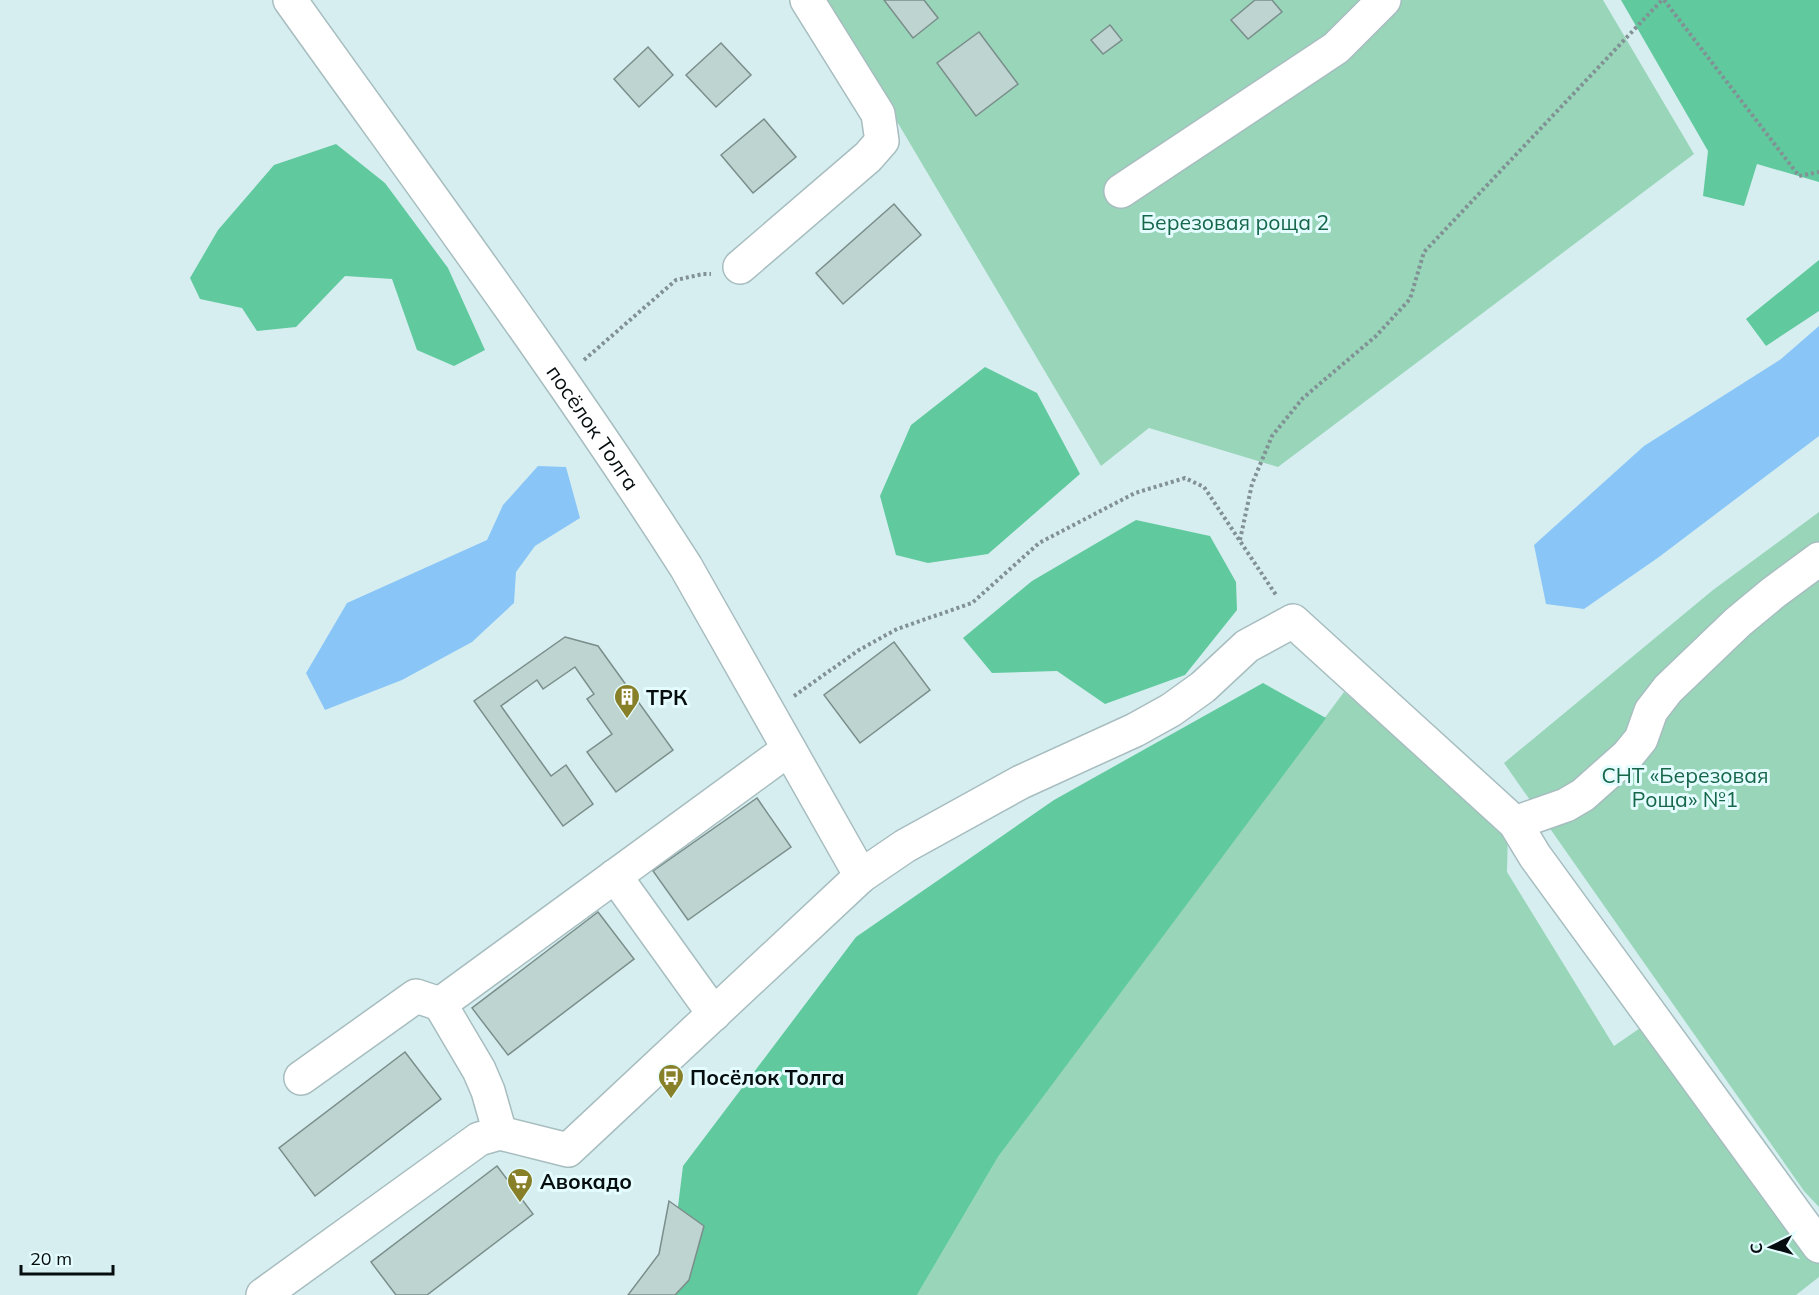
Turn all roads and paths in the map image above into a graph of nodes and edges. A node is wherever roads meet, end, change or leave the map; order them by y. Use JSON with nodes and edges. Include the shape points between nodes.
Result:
{"nodes":[{"id":1,"x":290,"y":0,"type":"edge"},
{"id":2,"x":807,"y":0,"type":"edge"},
{"id":3,"x":1384,"y":0,"type":"edge"},
{"id":4,"x":1663,"y":0,"type":"edge"},
{"id":5,"x":1819,"y":172,"type":"edge"},
{"id":6,"x":1122,"y":191,"type":"dead end"},
{"id":7,"x":740,"y":267,"type":"joint"},
{"id":8,"x":561,"y":380,"type":"junction"},
{"id":9,"x":1240,"y":540,"type":"junction"},
{"id":10,"x":1819,"y":559,"type":"edge"},
{"id":11,"x":1293,"y":621,"type":"junction"},
{"id":12,"x":769,"y":714,"type":"junction"},
{"id":13,"x":789,"y":749,"type":"junction"},
{"id":14,"x":1515,"y":823,"type":"junction"},
{"id":15,"x":615,"y":876,"type":"junction"},
{"id":16,"x":861,"y":876,"type":"junction"},
{"id":17,"x":440,"y":1004,"type":"junction"},
{"id":18,"x":714,"y":1014,"type":"junction"},
{"id":19,"x":301,"y":1078,"type":"dead end"},
{"id":20,"x":500,"y":1133,"type":"junction"},
{"id":21,"x":1819,"y":1246,"type":"edge"},
{"id":22,"x":263,"y":1295,"type":"edge"}],
"edges":[{"from":1,"to":8,"type":"street","name":"посёлок Толга"},
{"from":2,"to":7,"type":"street","via":[[878,114],[882,141]]},
{"from":3,"to":6,"type":"street","via":[[1336,48]]},
{"from":4,"to":5,"type":"path","via":[[1799,176]]},
{"from":4,"to":9,"type":"path","via":[[1424,252],[1410,299],[1376,336],[1303,398],[1272,436],[1252,484]]},
{"from":7,"to":8,"type":"path","via":[[723,275],[703,274],[676,280]]},
{"from":8,"to":12,"type":"street","name":"посёлок Толга","via":[[686,567]]},
{"from":9,"to":11,"type":"path"},
{"from":9,"to":12,"type":"path","via":[[1204,487],[1185,478],[1135,493],[1039,543],[972,603],[887,634]]},
{"from":10,"to":14,"type":"street","via":[[1738,622],[1668,689],[1651,711],[1641,739],[1583,795]]},
{"from":11,"to":14,"type":"street"},
{"from":11,"to":16,"type":"street","via":[[1247,646],[1203,687],[1170,710],[1021,782],[905,846]]},
{"from":12,"to":13,"type":"street","name":"посёлок Толга"},
{"from":13,"to":15,"type":"street"},
{"from":13,"to":16,"type":"street","name":"посёлок Толга"},
{"from":14,"to":21,"type":"street","via":[[1542,866]]},
{"from":15,"to":17,"type":"street"},
{"from":15,"to":18,"type":"street"},
{"from":16,"to":18,"type":"street"},
{"from":17,"to":19,"type":"street","via":[[416,996]]},
{"from":17,"to":20,"type":"street","via":[[479,1070]]},
{"from":18,"to":20,"type":"street","via":[[568,1150]]},
{"from":20,"to":22,"type":"street","via":[[479,1139]]}]}
